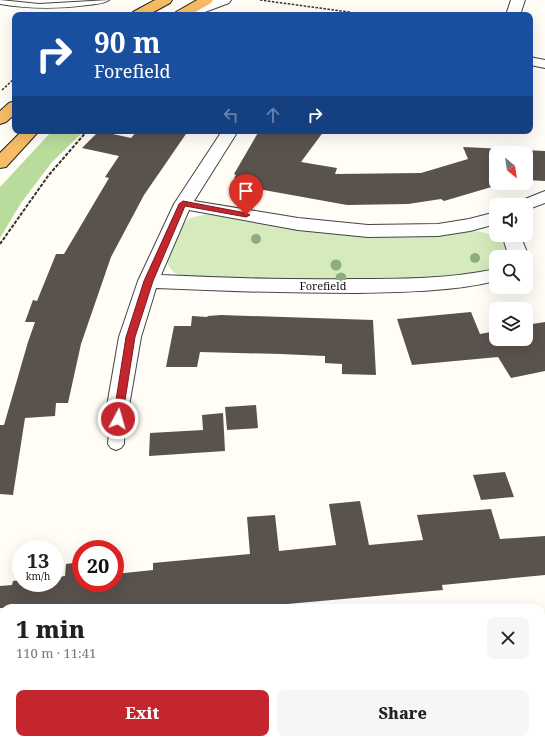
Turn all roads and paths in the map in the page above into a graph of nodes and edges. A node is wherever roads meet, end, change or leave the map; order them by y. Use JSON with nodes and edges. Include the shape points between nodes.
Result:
{"nodes":[{"id":1,"x":105,"y":0,"type":"edge"},
{"id":2,"x":165,"y":0,"type":"edge"},
{"id":3,"x":206,"y":0,"type":"edge"},
{"id":4,"x":224,"y":0,"type":"edge"},
{"id":5,"x":260,"y":0,"type":"edge"},
{"id":6,"x":518,"y":0,"type":"edge"},
{"id":7,"x":0,"y":2,"type":"edge"},
{"id":8,"x":143,"y":12,"type":"edge"},
{"id":9,"x":187,"y":12,"type":"edge"},
{"id":10,"x":193,"y":12,"type":"edge"},
{"id":11,"x":349,"y":12,"type":"edge"},
{"id":12,"x":514,"y":12,"type":"edge"},
{"id":13,"x":533,"y":62,"type":"edge"},
{"id":14,"x":545,"y":64,"type":"edge"},
{"id":15,"x":12,"y":81,"type":"edge"},
{"id":16,"x":0,"y":91,"type":"edge"},
{"id":17,"x":12,"y":109,"type":"edge"},
{"id":18,"x":0,"y":119,"type":"edge"},
{"id":19,"x":28,"y":134,"type":"edge"},
{"id":20,"x":84,"y":134,"type":"edge"},
{"id":21,"x":228,"y":134,"type":"edge"},
{"id":22,"x":0,"y":163,"type":"edge"},
{"id":23,"x":545,"y":196,"type":"edge"},
{"id":24,"x":533,"y":202,"type":"edge"},
{"id":25,"x":183,"y":204,"type":"junction"},
{"id":26,"x":489,"y":220,"type":"edge"},
{"id":27,"x":0,"y":244,"type":"edge"},
{"id":28,"x":489,"y":276,"type":"edge"},
{"id":29,"x":148,"y":281,"type":"junction"},
{"id":30,"x":118,"y":406,"type":"joint"},
{"id":31,"x":116,"y":444,"type":"dead end"}],
"edges":[{"from":1,"to":7,"type":"lane","via":[[30,7]]},
{"from":2,"to":8,"type":"highway"},
{"from":3,"to":9,"type":"highway"},
{"from":4,"to":10,"type":"street"},
{"from":5,"to":11,"type":"path"},
{"from":6,"to":12,"type":"street"},
{"from":13,"to":14,"type":"street"},
{"from":15,"to":16,"type":"path"},
{"from":17,"to":18,"type":"highway"},
{"from":19,"to":22,"type":"highway"},
{"from":20,"to":27,"type":"path","via":[[48,176]]},
{"from":21,"to":25,"type":"street"},
{"from":23,"to":24,"type":"street"},
{"from":25,"to":26,"type":"street","via":[[298,224],[368,231],[438,230]]},
{"from":25,"to":29,"type":"street"},
{"from":28,"to":29,"type":"street","name":"Forefield","via":[[460,281],[380,286],[302,287]]},
{"from":29,"to":30,"type":"street","via":[[130,337]]},
{"from":30,"to":31,"type":"lane"}]}
